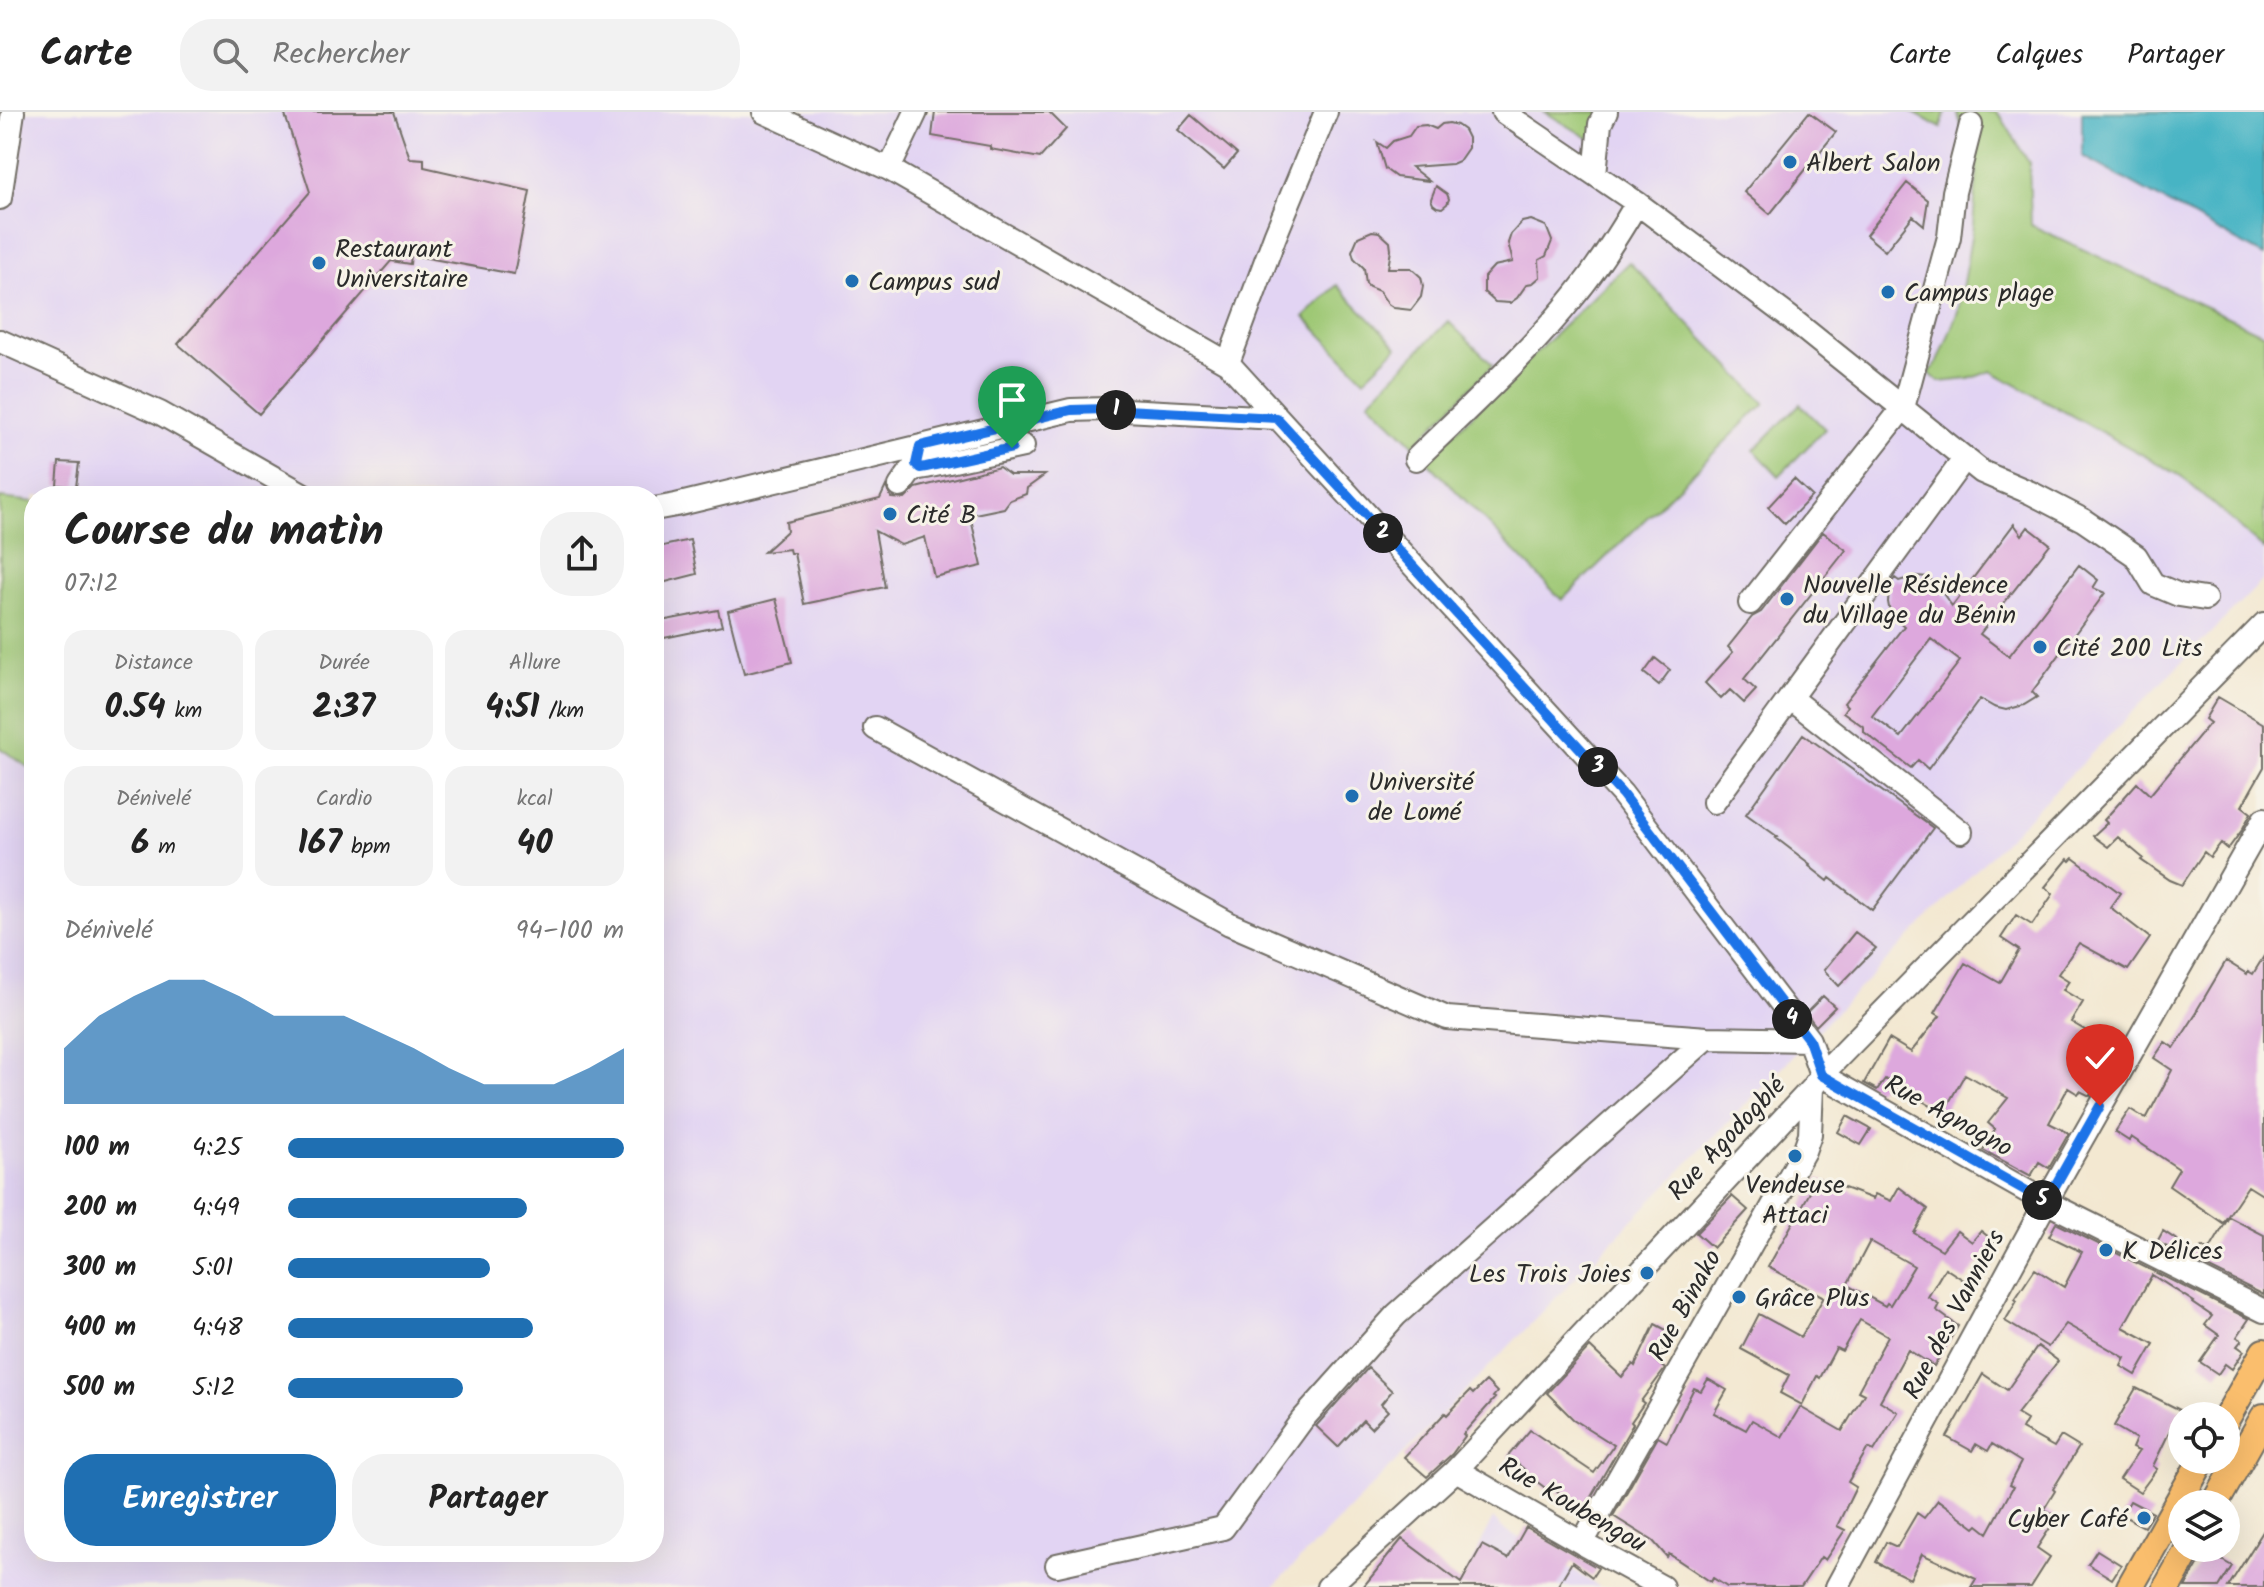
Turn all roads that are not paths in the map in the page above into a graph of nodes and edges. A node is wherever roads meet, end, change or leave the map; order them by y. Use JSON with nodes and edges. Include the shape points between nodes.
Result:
{"nodes":[{"id":1,"x":13,"y":112,"type":"edge"},
{"id":2,"x":764,"y":112,"type":"edge"},
{"id":3,"x":916,"y":112,"type":"edge"},
{"id":4,"x":1326,"y":112,"type":"edge"},
{"id":5,"x":1503,"y":112,"type":"edge"},
{"id":6,"x":1606,"y":112,"type":"edge"},
{"id":7,"x":1971,"y":125,"type":"dead end"},
{"id":8,"x":889,"y":169,"type":"junction"},
{"id":9,"x":1595,"y":174,"type":"junction"},
{"id":10,"x":0,"y":198,"type":"edge"},
{"id":11,"x":1637,"y":203,"type":"junction"},
{"id":12,"x":0,"y":341,"type":"edge"},
{"id":13,"x":1228,"y":363,"type":"junction"},
{"id":14,"x":1903,"y":408,"type":"junction"},
{"id":15,"x":1277,"y":418,"type":"junction"},
{"id":16,"x":1023,"y":446,"type":"dead end"},
{"id":17,"x":918,"y":455,"type":"junction"},
{"id":18,"x":1965,"y":458,"type":"junction"},
{"id":19,"x":1416,"y":459,"type":"dead end"},
{"id":20,"x":288,"y":486,"type":"edge"},
{"id":21,"x":900,"y":486,"type":"dead end"},
{"id":22,"x":664,"y":507,"type":"edge"},
{"id":23,"x":2205,"y":599,"type":"dead end"},
{"id":24,"x":1750,"y":603,"type":"dead end"},
{"id":25,"x":2263,"y":626,"type":"edge"},
{"id":26,"x":1790,"y":698,"type":"junction"},
{"id":27,"x":875,"y":728,"type":"dead end"},
{"id":28,"x":1714,"y":802,"type":"dead end"},
{"id":29,"x":2264,"y":819,"type":"edge"},
{"id":30,"x":1961,"y":832,"type":"dead end"},
{"id":31,"x":1707,"y":1038,"type":"junction"},
{"id":32,"x":1809,"y":1040,"type":"junction"},
{"id":33,"x":1816,"y":1082,"type":"junction"},
{"id":34,"x":2046,"y":1202,"type":"junction"},
{"id":35,"x":2264,"y":1311,"type":"edge"},
{"id":36,"x":2264,"y":1352,"type":"edge"},
{"id":37,"x":2236,"y":1402,"type":"edge"},
{"id":38,"x":2264,"y":1417,"type":"edge"},
{"id":39,"x":1456,"y":1470,"type":"junction"},
{"id":40,"x":2194,"y":1474,"type":"edge"},
{"id":41,"x":2223,"y":1490,"type":"edge"},
{"id":42,"x":1582,"y":1543,"type":"junction"},
{"id":43,"x":2181,"y":1562,"type":"edge"},
{"id":44,"x":1057,"y":1565,"type":"dead end"},
{"id":45,"x":1660,"y":1586,"type":"edge"},
{"id":46,"x":1328,"y":1587,"type":"edge"},
{"id":47,"x":1837,"y":1587,"type":"edge"},
{"id":48,"x":2130,"y":1587,"type":"edge"},
{"id":49,"x":2167,"y":1587,"type":"edge"}],
"edges":[{"from":1,"to":10,"type":"street"},
{"from":2,"to":8,"type":"street"},
{"from":3,"to":8,"type":"street"},
{"from":4,"to":13,"type":"street"},
{"from":5,"to":9,"type":"street"},
{"from":6,"to":9,"type":"street"},
{"from":7,"to":14,"type":"street","via":[[1949,237]]},
{"from":8,"to":13,"type":"street"},
{"from":9,"to":11,"type":"street"},
{"from":11,"to":14,"type":"street"},
{"from":11,"to":19,"type":"street","via":[[1575,296]]},
{"from":12,"to":20,"type":"street","via":[[160,413]]},
{"from":13,"to":15,"type":"street"},
{"from":14,"to":18,"type":"street"},
{"from":14,"to":24,"type":"street"},
{"from":15,"to":17,"type":"street","via":[[1071,410]]},
{"from":15,"to":32,"type":"street","via":[[1622,794]]},
{"from":16,"to":17,"type":"street","via":[[920,468]]},
{"from":17,"to":21,"type":"street"},
{"from":17,"to":22,"type":"street"},
{"from":18,"to":23,"type":"street","via":[[1982,472],[2083,520],[2136,556],[2153,584]]},
{"from":18,"to":26,"type":"street"},
{"from":25,"to":33,"type":"street","name":"Rue Agodogblé"},
{"from":26,"to":28,"type":"street"},
{"from":26,"to":30,"type":"street"},
{"from":27,"to":31,"type":"street","via":[[1230,924],[1447,1018]]},
{"from":29,"to":34,"type":"street","name":"Rue des Vanniers"},
{"from":31,"to":32,"type":"street"},
{"from":31,"to":44,"type":"street","via":[[1396,1315],[1302,1420],[1223,1528]]},
{"from":32,"to":33,"type":"street"},
{"from":33,"to":34,"type":"street","name":"Rue Agnogno"},
{"from":33,"to":39,"type":"street","name":"Rue Agodogblé"},
{"from":33,"to":42,"type":"street","name":"Rue Binako","via":[[1804,1151]]},
{"from":34,"to":35,"type":"street","name":"Rue Agnogno"},
{"from":34,"to":47,"type":"street","name":"Rue des Vanniers"},
{"from":36,"to":37,"type":"main road"},
{"from":38,"to":41,"type":"main road"},
{"from":39,"to":42,"type":"street","name":"Rue Koubengou"},
{"from":39,"to":46,"type":"street","name":"Rue Agodogblé"},
{"from":40,"to":48,"type":"main road"},
{"from":42,"to":45,"type":"street","name":"Rue Koubengou"},
{"from":43,"to":49,"type":"main road"}]}
